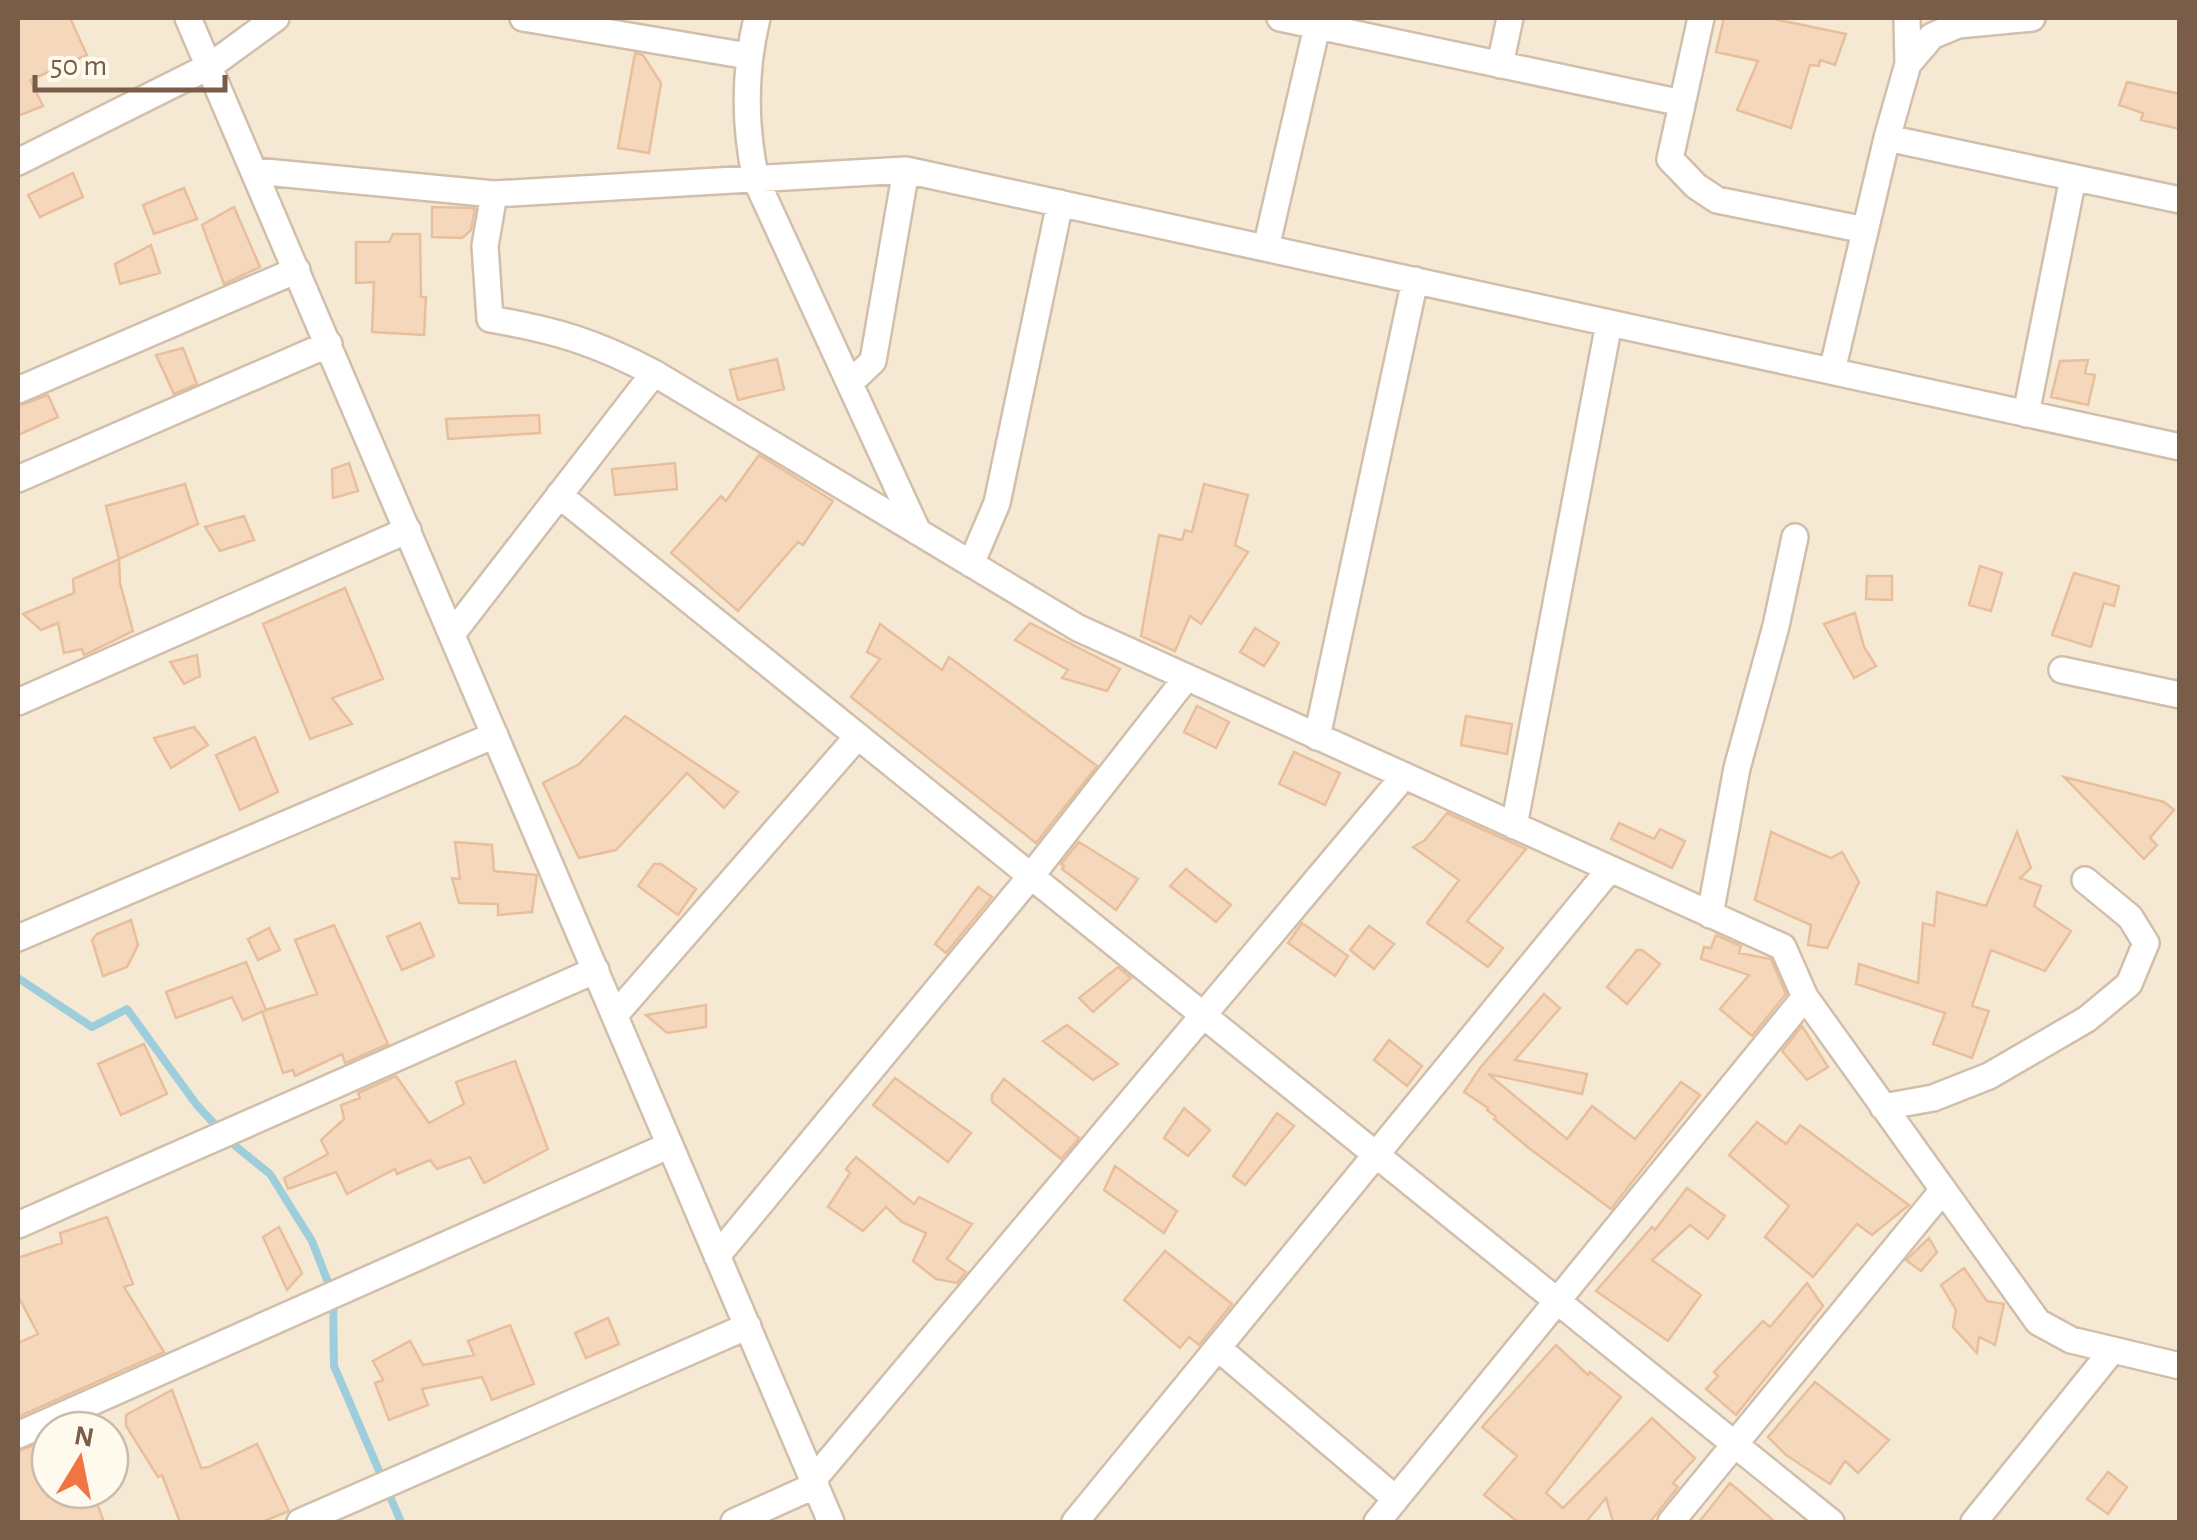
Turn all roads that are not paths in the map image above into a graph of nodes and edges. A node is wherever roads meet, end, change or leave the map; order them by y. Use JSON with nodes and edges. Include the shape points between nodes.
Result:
{"nodes":[{"id":1,"x":188,"y":18,"type":"edge"},
{"id":2,"x":276,"y":18,"type":"edge"},
{"id":3,"x":523,"y":18,"type":"edge"},
{"id":4,"x":757,"y":18,"type":"edge"},
{"id":5,"x":1280,"y":18,"type":"edge"},
{"id":6,"x":1510,"y":18,"type":"edge"},
{"id":7,"x":1701,"y":18,"type":"edge"},
{"id":8,"x":1907,"y":18,"type":"edge"},
{"id":9,"x":2032,"y":18,"type":"edge"},
{"id":10,"x":1318,"y":22,"type":"edge"},
{"id":11,"x":748,"y":56,"type":"junction"},
{"id":12,"x":1500,"y":64,"type":"junction"},
{"id":13,"x":1908,"y":64,"type":"junction"},
{"id":14,"x":210,"y":66,"type":"junction"},
{"id":15,"x":1682,"y":104,"type":"junction"},
{"id":16,"x":1886,"y":138,"type":"junction"},
{"id":17,"x":18,"y":162,"type":"edge"},
{"id":18,"x":906,"y":170,"type":"junction"},
{"id":19,"x":255,"y":171,"type":"junction"},
{"id":20,"x":2073,"y":178,"type":"junction"},
{"id":21,"x":756,"y":180,"type":"junction"},
{"id":22,"x":494,"y":194,"type":"junction"},
{"id":23,"x":2180,"y":200,"type":"edge"},
{"id":24,"x":1060,"y":203,"type":"junction"},
{"id":25,"x":1865,"y":230,"type":"junction"},
{"id":26,"x":1266,"y":248,"type":"junction"},
{"id":27,"x":297,"y":270,"type":"junction"},
{"id":28,"x":1415,"y":280,"type":"junction"},
{"id":29,"x":1610,"y":322,"type":"junction"},
{"id":30,"x":329,"y":344,"type":"junction"},
{"id":31,"x":1832,"y":371,"type":"junction"},
{"id":32,"x":654,"y":373,"type":"junction"},
{"id":33,"x":850,"y":383,"type":"junction"},
{"id":34,"x":18,"y":390,"type":"edge"},
{"id":35,"x":2026,"y":414,"type":"junction"},
{"id":36,"x":2180,"y":447,"type":"edge"},
{"id":37,"x":18,"y":479,"type":"edge"},
{"id":38,"x":560,"y":495,"type":"junction"},
{"id":39,"x":408,"y":530,"type":"junction"},
{"id":40,"x":918,"y":532,"type":"junction"},
{"id":41,"x":1795,"y":536,"type":"dead end"},
{"id":42,"x":971,"y":564,"type":"junction"},
{"id":43,"x":452,"y":634,"type":"junction"},
{"id":44,"x":2062,"y":670,"type":"dead end"},
{"id":45,"x":1186,"y":677,"type":"junction"},
{"id":46,"x":2180,"y":696,"type":"edge"},
{"id":47,"x":18,"y":702,"type":"edge"},
{"id":48,"x":495,"y":735,"type":"junction"},
{"id":49,"x":858,"y":736,"type":"junction"},
{"id":50,"x":1317,"y":736,"type":"junction"},
{"id":51,"x":1404,"y":776,"type":"junction"},
{"id":52,"x":1514,"y":826,"type":"junction"},
{"id":53,"x":1610,"y":869,"type":"junction"},
{"id":54,"x":1031,"y":876,"type":"junction"},
{"id":55,"x":2085,"y":880,"type":"dead end"},
{"id":56,"x":1710,"y":914,"type":"junction"},
{"id":57,"x":24,"y":935,"type":"edge"},
{"id":58,"x":596,"y":970,"type":"junction"},
{"id":59,"x":1804,"y":997,"type":"junction"},
{"id":60,"x":615,"y":1015,"type":"junction"},
{"id":61,"x":1204,"y":1016,"type":"junction"},
{"id":62,"x":1884,"y":1107,"type":"junction"},
{"id":63,"x":670,"y":1145,"type":"junction"},
{"id":64,"x":1376,"y":1155,"type":"junction"},
{"id":65,"x":1943,"y":1190,"type":"junction"},
{"id":66,"x":18,"y":1225,"type":"edge"},
{"id":67,"x":718,"y":1256,"type":"junction"},
{"id":68,"x":1556,"y":1300,"type":"junction"},
{"id":69,"x":748,"y":1326,"type":"junction"},
{"id":70,"x":1218,"y":1348,"type":"junction"},
{"id":71,"x":2111,"y":1352,"type":"junction"},
{"id":72,"x":2180,"y":1366,"type":"edge"},
{"id":73,"x":18,"y":1435,"type":"edge"},
{"id":74,"x":1734,"y":1444,"type":"junction"},
{"id":75,"x":814,"y":1483,"type":"junction"},
{"id":76,"x":1396,"y":1499,"type":"junction"},
{"id":77,"x":300,"y":1522,"type":"edge"},
{"id":78,"x":734,"y":1522,"type":"edge"},
{"id":79,"x":831,"y":1522,"type":"edge"},
{"id":80,"x":1075,"y":1522,"type":"edge"},
{"id":81,"x":1378,"y":1522,"type":"edge"},
{"id":82,"x":1671,"y":1522,"type":"edge"},
{"id":83,"x":1831,"y":1522,"type":"edge"},
{"id":84,"x":1974,"y":1522,"type":"edge"}],
"edges":[{"from":1,"to":14,"type":"street"},
{"from":2,"to":14,"type":"street"},
{"from":3,"to":11,"type":"street"},
{"from":4,"to":11,"type":"street"},
{"from":5,"to":10,"type":"street"},
{"from":6,"to":12,"type":"street"},
{"from":7,"to":15,"type":"street"},
{"from":8,"to":13,"type":"street"},
{"from":9,"to":13,"type":"street","via":[[1958,25],[1932,36]]},
{"from":10,"to":12,"type":"street"},
{"from":10,"to":26,"type":"street"},
{"from":11,"to":21,"type":"street","via":[[747,137]]},
{"from":12,"to":15,"type":"street"},
{"from":13,"to":16,"type":"street"},
{"from":14,"to":17,"type":"street"},
{"from":14,"to":19,"type":"street"},
{"from":15,"to":25,"type":"street","via":[[1670,159],[1696,186],[1718,200]]},
{"from":16,"to":20,"type":"street"},
{"from":16,"to":25,"type":"street"},
{"from":18,"to":21,"type":"street"},
{"from":18,"to":24,"type":"street"},
{"from":18,"to":33,"type":"street","via":[[873,361]]},
{"from":19,"to":22,"type":"street"},
{"from":19,"to":27,"type":"street"},
{"from":20,"to":23,"type":"street"},
{"from":20,"to":35,"type":"street"},
{"from":21,"to":22,"type":"street"},
{"from":21,"to":33,"type":"street"},
{"from":22,"to":32,"type":"street","via":[[485,246],[490,319],[604,346]]},
{"from":24,"to":26,"type":"street"},
{"from":24,"to":42,"type":"street","via":[[997,503]]},
{"from":25,"to":31,"type":"street"},
{"from":26,"to":28,"type":"street"},
{"from":27,"to":30,"type":"street"},
{"from":27,"to":34,"type":"street"},
{"from":28,"to":29,"type":"street"},
{"from":28,"to":50,"type":"street"},
{"from":29,"to":31,"type":"street"},
{"from":29,"to":52,"type":"street"},
{"from":30,"to":37,"type":"street"},
{"from":30,"to":39,"type":"street"},
{"from":31,"to":35,"type":"street"},
{"from":32,"to":38,"type":"street"},
{"from":32,"to":40,"type":"street"},
{"from":33,"to":40,"type":"street"},
{"from":35,"to":36,"type":"street"},
{"from":38,"to":43,"type":"street"},
{"from":38,"to":49,"type":"street"},
{"from":39,"to":43,"type":"street"},
{"from":39,"to":47,"type":"street"},
{"from":40,"to":42,"type":"street"},
{"from":41,"to":56,"type":"street","via":[[1737,768]]},
{"from":42,"to":45,"type":"street","via":[[1078,628]]},
{"from":43,"to":48,"type":"street"},
{"from":44,"to":46,"type":"street"},
{"from":45,"to":50,"type":"street"},
{"from":45,"to":54,"type":"street"},
{"from":48,"to":57,"type":"street"},
{"from":48,"to":58,"type":"street"},
{"from":49,"to":54,"type":"street"},
{"from":49,"to":60,"type":"street"},
{"from":50,"to":51,"type":"street"},
{"from":51,"to":52,"type":"street"},
{"from":51,"to":61,"type":"street"},
{"from":52,"to":53,"type":"street"},
{"from":53,"to":56,"type":"street"},
{"from":53,"to":64,"type":"street"},
{"from":54,"to":61,"type":"street"},
{"from":54,"to":67,"type":"street"},
{"from":55,"to":62,"type":"street","via":[[2130,916],[2146,942],[2130,984],[2086,1019],[1990,1076],[1933,1098]]},
{"from":56,"to":59,"type":"street","via":[[1783,948]]},
{"from":58,"to":60,"type":"street"},
{"from":58,"to":66,"type":"street"},
{"from":59,"to":62,"type":"street"},
{"from":59,"to":68,"type":"street"},
{"from":60,"to":63,"type":"street"},
{"from":61,"to":64,"type":"street"},
{"from":61,"to":75,"type":"street"},
{"from":62,"to":65,"type":"street"},
{"from":63,"to":67,"type":"street"},
{"from":63,"to":73,"type":"street"},
{"from":64,"to":68,"type":"street"},
{"from":64,"to":70,"type":"street"},
{"from":65,"to":71,"type":"street","via":[[2038,1322]]},
{"from":65,"to":74,"type":"street"},
{"from":67,"to":69,"type":"street"},
{"from":68,"to":74,"type":"street"},
{"from":68,"to":76,"type":"street"},
{"from":69,"to":75,"type":"street"},
{"from":69,"to":77,"type":"street"},
{"from":70,"to":76,"type":"street"},
{"from":70,"to":80,"type":"street"},
{"from":71,"to":72,"type":"street"},
{"from":71,"to":84,"type":"street"},
{"from":74,"to":82,"type":"street"},
{"from":74,"to":83,"type":"street"},
{"from":75,"to":78,"type":"street"},
{"from":75,"to":79,"type":"street"},
{"from":76,"to":81,"type":"street"}]}
